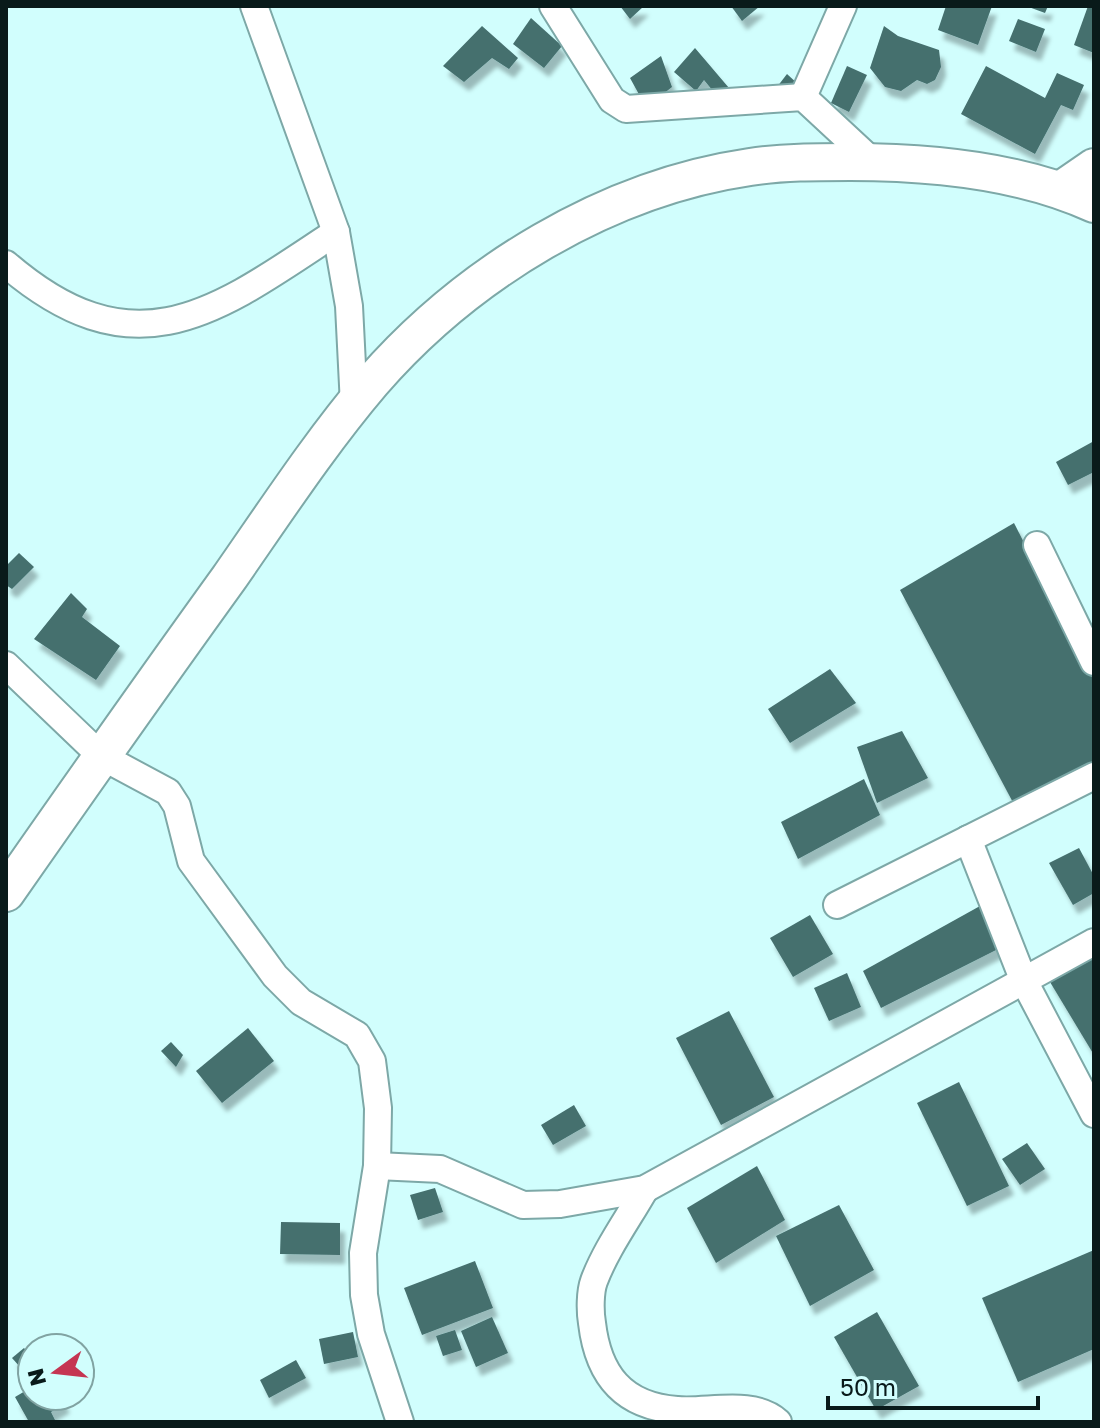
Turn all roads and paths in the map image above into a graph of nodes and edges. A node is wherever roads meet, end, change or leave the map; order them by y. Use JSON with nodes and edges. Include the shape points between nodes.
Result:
{"nodes":[{"id":1,"x":254,"y":6,"type":"edge"},
{"id":2,"x":553,"y":6,"type":"edge"},
{"id":3,"x":843,"y":6,"type":"edge"},
{"id":4,"x":803,"y":97,"type":"junction"},
{"id":5,"x":873,"y":162,"type":"junction"},
{"id":6,"x":1094,"y":167,"type":"edge"},
{"id":7,"x":1078,"y":197,"type":"edge"},
{"id":8,"x":336,"y":232,"type":"junction"},
{"id":9,"x":6,"y":264,"type":"edge"},
{"id":10,"x":354,"y":405,"type":"junction"},
{"id":11,"x":1037,"y":545,"type":"dead end"},
{"id":12,"x":1094,"y":662,"type":"edge"},
{"id":13,"x":6,"y":665,"type":"edge"},
{"id":14,"x":101,"y":756,"type":"junction"},
{"id":15,"x":1094,"y":776,"type":"edge"},
{"id":16,"x":968,"y":839,"type":"junction"},
{"id":17,"x":6,"y":893,"type":"edge"},
{"id":18,"x":837,"y":905,"type":"dead end"},
{"id":19,"x":1094,"y":942,"type":"edge"},
{"id":20,"x":1023,"y":979,"type":"junction"},
{"id":21,"x":1092,"y":1104,"type":"edge"},
{"id":22,"x":377,"y":1166,"type":"junction"},
{"id":23,"x":645,"y":1189,"type":"junction"},
{"id":24,"x":400,"y":1422,"type":"edge"},
{"id":25,"x":778,"y":1422,"type":"edge"}],
"edges":[{"from":1,"to":8,"type":"street"},
{"from":2,"to":4,"type":"street","via":[[612,100],[626,109]]},
{"from":3,"to":4,"type":"street"},
{"from":4,"to":5,"type":"street"},
{"from":5,"to":7,"type":"street","via":[[952,167]]},
{"from":5,"to":10,"type":"street","via":[[749,167],[688,180],[569,227],[459,297]]},
{"from":6,"to":7,"type":"street"},
{"from":8,"to":9,"type":"street","via":[[222,303],[144,326],[110,323],[75,310]]},
{"from":8,"to":10,"type":"street","via":[[349,306]]},
{"from":10,"to":14,"type":"street"},
{"from":11,"to":12,"type":"street"},
{"from":13,"to":14,"type":"street"},
{"from":14,"to":17,"type":"street"},
{"from":14,"to":22,"type":"street","via":[[168,792],[177,806],[191,861],[275,976],[301,1002],[357,1035],[372,1061]]},
{"from":15,"to":16,"type":"street"},
{"from":16,"to":18,"type":"street"},
{"from":16,"to":20,"type":"street"},
{"from":19,"to":20,"type":"street"},
{"from":20,"to":21,"type":"street"},
{"from":20,"to":23,"type":"street"},
{"from":22,"to":23,"type":"street","via":[[440,1169],[523,1205]]},
{"from":22,"to":24,"type":"street","via":[[363,1253],[364,1295]]},
{"from":23,"to":25,"type":"street","via":[[593,1283],[596,1356],[618,1387],[641,1402],[675,1410],[750,1410]]}]}
